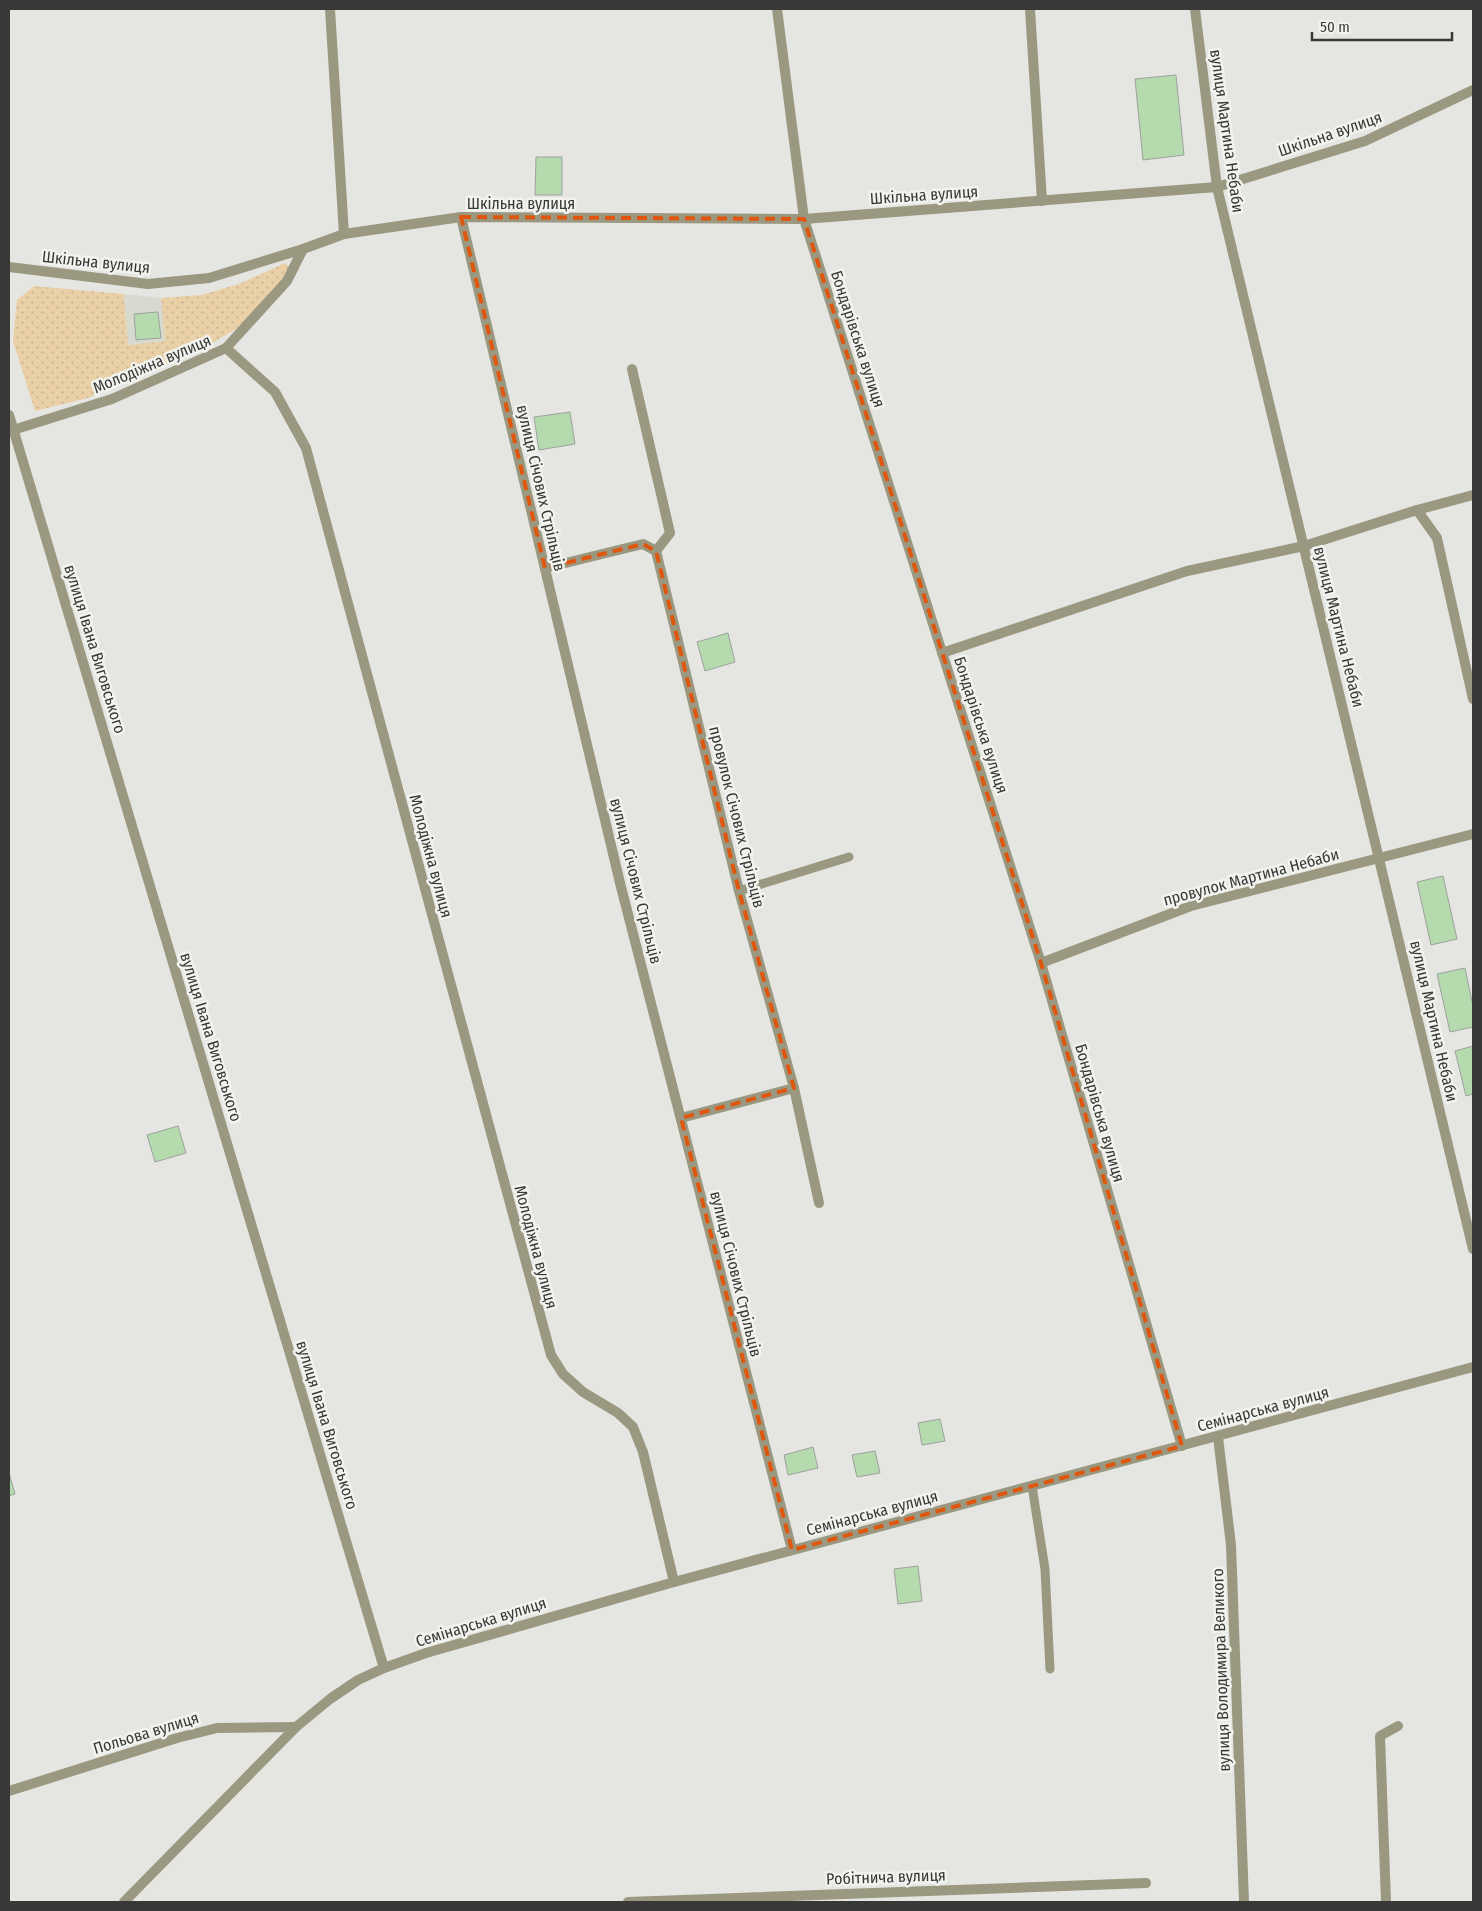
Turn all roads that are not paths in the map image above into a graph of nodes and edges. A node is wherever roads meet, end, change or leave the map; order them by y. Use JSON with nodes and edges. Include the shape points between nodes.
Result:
{"nodes":[{"id":1,"x":330,"y":9,"type":"edge"},
{"id":2,"x":777,"y":9,"type":"edge"},
{"id":3,"x":1030,"y":9,"type":"edge"},
{"id":4,"x":1195,"y":9,"type":"edge"},
{"id":5,"x":1473,"y":90,"type":"edge"},
{"id":6,"x":1217,"y":187,"type":"junction"},
{"id":7,"x":1042,"y":200,"type":"junction"},
{"id":8,"x":460,"y":217,"type":"junction"},
{"id":9,"x":804,"y":219,"type":"junction"},
{"id":10,"x":344,"y":234,"type":"junction"},
{"id":11,"x":304,"y":249,"type":"junction"},
{"id":12,"x":9,"y":267,"type":"edge"},
{"id":13,"x":226,"y":348,"type":"junction"},
{"id":14,"x":632,"y":369,"type":"dead end"},
{"id":15,"x":9,"y":415,"type":"edge"},
{"id":16,"x":13,"y":430,"type":"junction"},
{"id":17,"x":1473,"y":495,"type":"edge"},
{"id":18,"x":1417,"y":510,"type":"junction"},
{"id":19,"x":1304,"y":546,"type":"junction"},
{"id":20,"x":656,"y":551,"type":"junction"},
{"id":21,"x":545,"y":568,"type":"junction"},
{"id":22,"x":942,"y":653,"type":"junction"},
{"id":23,"x":1473,"y":699,"type":"edge"},
{"id":24,"x":1473,"y":834,"type":"edge"},
{"id":25,"x":849,"y":857,"type":"dead end"},
{"id":26,"x":1380,"y":859,"type":"junction"},
{"id":27,"x":740,"y":892,"type":"junction"},
{"id":28,"x":1040,"y":963,"type":"junction"},
{"id":29,"x":794,"y":1088,"type":"junction"},
{"id":30,"x":681,"y":1118,"type":"junction"},
{"id":31,"x":819,"y":1203,"type":"dead end"},
{"id":32,"x":1473,"y":1248,"type":"edge"},
{"id":33,"x":1473,"y":1367,"type":"edge"},
{"id":34,"x":1218,"y":1437,"type":"junction"},
{"id":35,"x":1182,"y":1446,"type":"junction"},
{"id":36,"x":1032,"y":1486,"type":"junction"},
{"id":37,"x":792,"y":1550,"type":"junction"},
{"id":38,"x":674,"y":1582,"type":"junction"},
{"id":39,"x":384,"y":1668,"type":"junction"},
{"id":40,"x":1050,"y":1669,"type":"dead end"},
{"id":41,"x":1398,"y":1726,"type":"dead end"},
{"id":42,"x":296,"y":1727,"type":"junction"},
{"id":43,"x":9,"y":1791,"type":"edge"},
{"id":44,"x":1146,"y":1883,"type":"dead end"},
{"id":45,"x":124,"y":1902,"type":"edge"},
{"id":46,"x":628,"y":1902,"type":"edge"},
{"id":47,"x":1244,"y":1902,"type":"edge"},
{"id":48,"x":1386,"y":1902,"type":"edge"}],
"edges":[{"from":1,"to":10,"type":"street"},
{"from":2,"to":9,"type":"street","name":"Бондарівська вулиця"},
{"from":3,"to":7,"type":"street"},
{"from":4,"to":6,"type":"street","name":"вулиця Мартина Небаби"},
{"from":5,"to":6,"type":"street","name":"Шкільна вулиця","via":[[1364,141]]},
{"from":6,"to":7,"type":"street","name":"Шкільна вулиця"},
{"from":6,"to":19,"type":"street","name":"вулиця Мартина Небаби"},
{"from":7,"to":9,"type":"street","name":"Шкільна вулиця"},
{"from":8,"to":9,"type":"street","name":"Шкільна вулиця"},
{"from":8,"to":10,"type":"street","name":"Шкільна вулиця"},
{"from":8,"to":21,"type":"street","name":"вулиця Січових Стрільців"},
{"from":9,"to":22,"type":"street","name":"Бондарівська вулиця"},
{"from":10,"to":11,"type":"street","name":"Шкільна вулиця"},
{"from":11,"to":12,"type":"street","name":"Шкільна вулиця","via":[[209,278],[148,284]]},
{"from":11,"to":13,"type":"street","via":[[286,282]]},
{"from":13,"to":16,"type":"street","name":"Молодіжна вулиця","via":[[112,399]]},
{"from":13,"to":38,"type":"street","name":"Молодіжна вулиця","via":[[275,392],[306,448],[551,1355],[563,1374],[583,1392],[618,1413],[633,1427],[643,1452]]},
{"from":14,"to":20,"type":"street","via":[[670,532]]},
{"from":15,"to":16,"type":"street","name":"вулиця Івана Виговського"},
{"from":16,"to":39,"type":"street","name":"вулиця Івана Виговського"},
{"from":17,"to":18,"type":"street"},
{"from":18,"to":19,"type":"street"},
{"from":18,"to":23,"type":"street","via":[[1437,538]]},
{"from":19,"to":22,"type":"street","via":[[1187,571]]},
{"from":19,"to":26,"type":"street","name":"вулиця Мартина Небаби"},
{"from":20,"to":21,"type":"street","via":[[643,544]]},
{"from":20,"to":27,"type":"street","name":"провулок Січових Стрільців"},
{"from":21,"to":30,"type":"street","name":"вулиця Січових Стрільців","via":[[621,888]]},
{"from":22,"to":28,"type":"street","name":"Бондарівська вулиця"},
{"from":24,"to":26,"type":"street","name":"провулок Мартина Небаби"},
{"from":25,"to":27,"type":"lane"},
{"from":26,"to":28,"type":"street","name":"провулок Мартина Небаби","via":[[1191,906]]},
{"from":26,"to":32,"type":"street","name":"вулиця Мартина Небаби"},
{"from":27,"to":29,"type":"street","name":"провулок Січових Стрільців"},
{"from":28,"to":35,"type":"street","name":"Бондарівська вулиця"},
{"from":29,"to":30,"type":"street"},
{"from":29,"to":31,"type":"street","name":"провулок Січових Стрільців"},
{"from":30,"to":37,"type":"street","name":"вулиця Січових Стрільців"},
{"from":33,"to":34,"type":"street","name":"Семінарська вулиця"},
{"from":34,"to":35,"type":"street","name":"Семінарська вулиця"},
{"from":34,"to":47,"type":"street","name":"вулиця Володимира Великого","via":[[1231,1545]]},
{"from":35,"to":36,"type":"street","name":"Семінарська вулиця"},
{"from":36,"to":37,"type":"street","name":"Семінарська вулиця"},
{"from":36,"to":40,"type":"lane","via":[[1045,1569]]},
{"from":37,"to":38,"type":"street","name":"Семінарська вулиця"},
{"from":38,"to":39,"type":"street","name":"Семінарська вулиця"},
{"from":39,"to":42,"type":"street","name":"Семінарська вулиця","via":[[358,1680]]},
{"from":41,"to":48,"type":"street","via":[[1380,1736]]},
{"from":42,"to":43,"type":"street","name":"Польова вулиця","via":[[217,1728]]},
{"from":42,"to":45,"type":"street","name":"Семінарська вулиця"},
{"from":44,"to":46,"type":"street","name":"Робітнича вулиця"}]}
